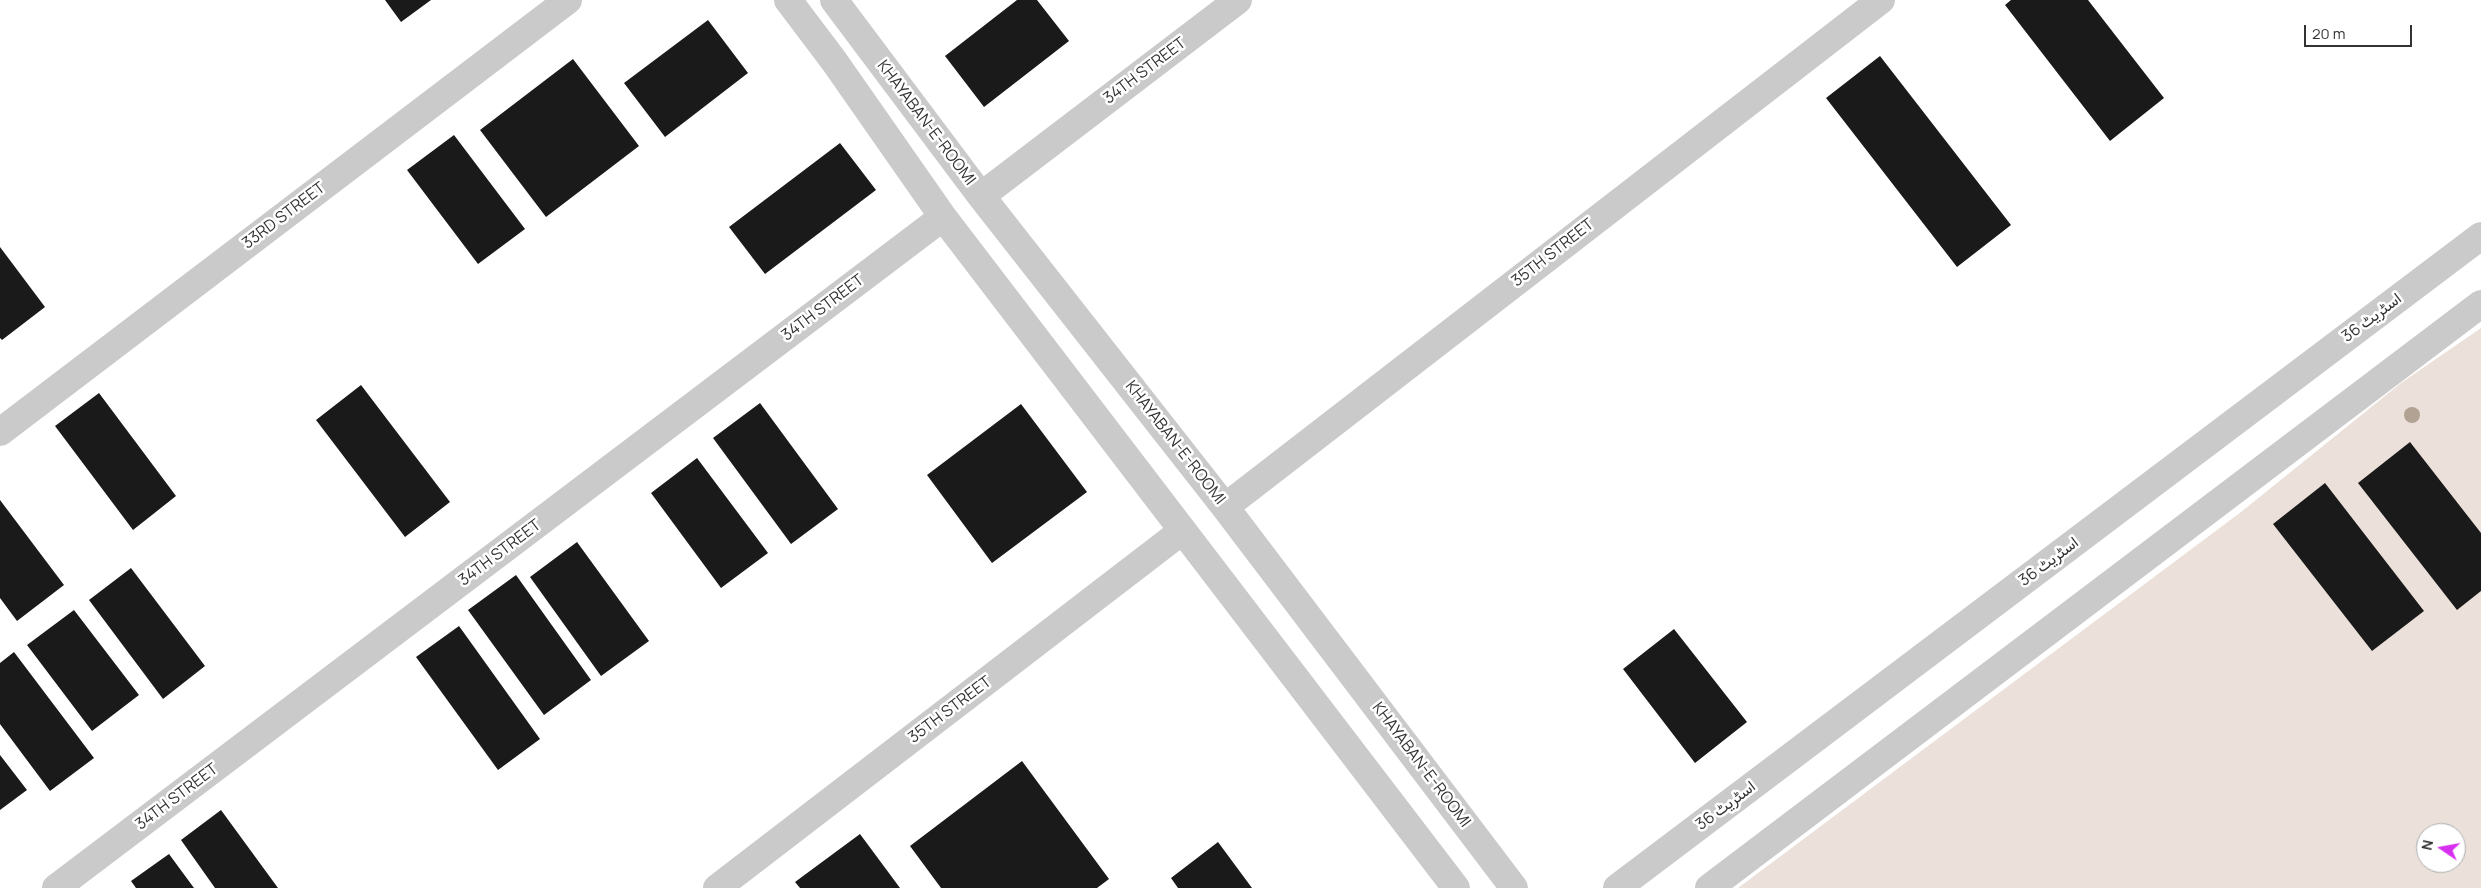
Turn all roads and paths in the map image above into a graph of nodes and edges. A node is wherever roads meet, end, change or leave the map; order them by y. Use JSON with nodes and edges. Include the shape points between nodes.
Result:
{"nodes":[{"id":1,"x":568,"y":0,"type":"edge"},
{"id":2,"x":788,"y":0,"type":"edge"},
{"id":3,"x":834,"y":0,"type":"edge"},
{"id":4,"x":1238,"y":0,"type":"edge"},
{"id":5,"x":1881,"y":0,"type":"edge"},
{"id":6,"x":861,"y":37,"type":"junction"},
{"id":7,"x":834,"y":61,"type":"junction"},
{"id":8,"x":981,"y":196,"type":"junction"},
{"id":9,"x":943,"y":217,"type":"junction"},
{"id":10,"x":2481,"y":236,"type":"edge"},
{"id":11,"x":2481,"y":304,"type":"edge"},
{"id":12,"x":0,"y":432,"type":"edge"},
{"id":13,"x":1225,"y":507,"type":"junction"},
{"id":14,"x":1182,"y":531,"type":"junction"},
{"id":15,"x":56,"y":888,"type":"edge"},
{"id":16,"x":717,"y":888,"type":"edge"},
{"id":17,"x":1456,"y":888,"type":"edge"},
{"id":18,"x":1514,"y":888,"type":"edge"},
{"id":19,"x":1618,"y":888,"type":"edge"},
{"id":20,"x":1709,"y":888,"type":"edge"}],
"edges":[{"from":1,"to":12,"type":"street","name":"33RD STREET"},
{"from":2,"to":7,"type":"street"},
{"from":3,"to":6,"type":"street","name":"KHAYABAN-E-ROOMI"},
{"from":4,"to":8,"type":"street","name":"34TH STREET"},
{"from":5,"to":13,"type":"street","name":"35TH STREET"},
{"from":6,"to":7,"type":"street"},
{"from":6,"to":8,"type":"street","name":"KHAYABAN-E-ROOMI"},
{"from":7,"to":9,"type":"street"},
{"from":8,"to":13,"type":"street","name":"KHAYABAN-E-ROOMI"},
{"from":9,"to":14,"type":"street"},
{"from":9,"to":15,"type":"street","name":"34TH STREET"},
{"from":10,"to":19,"type":"street","name":"اسٹریٹ 36"},
{"from":11,"to":20,"type":"street"},
{"from":13,"to":18,"type":"street","name":"KHAYABAN-E-ROOMI"},
{"from":14,"to":16,"type":"street","name":"35TH STREET"},
{"from":14,"to":17,"type":"street"}]}
